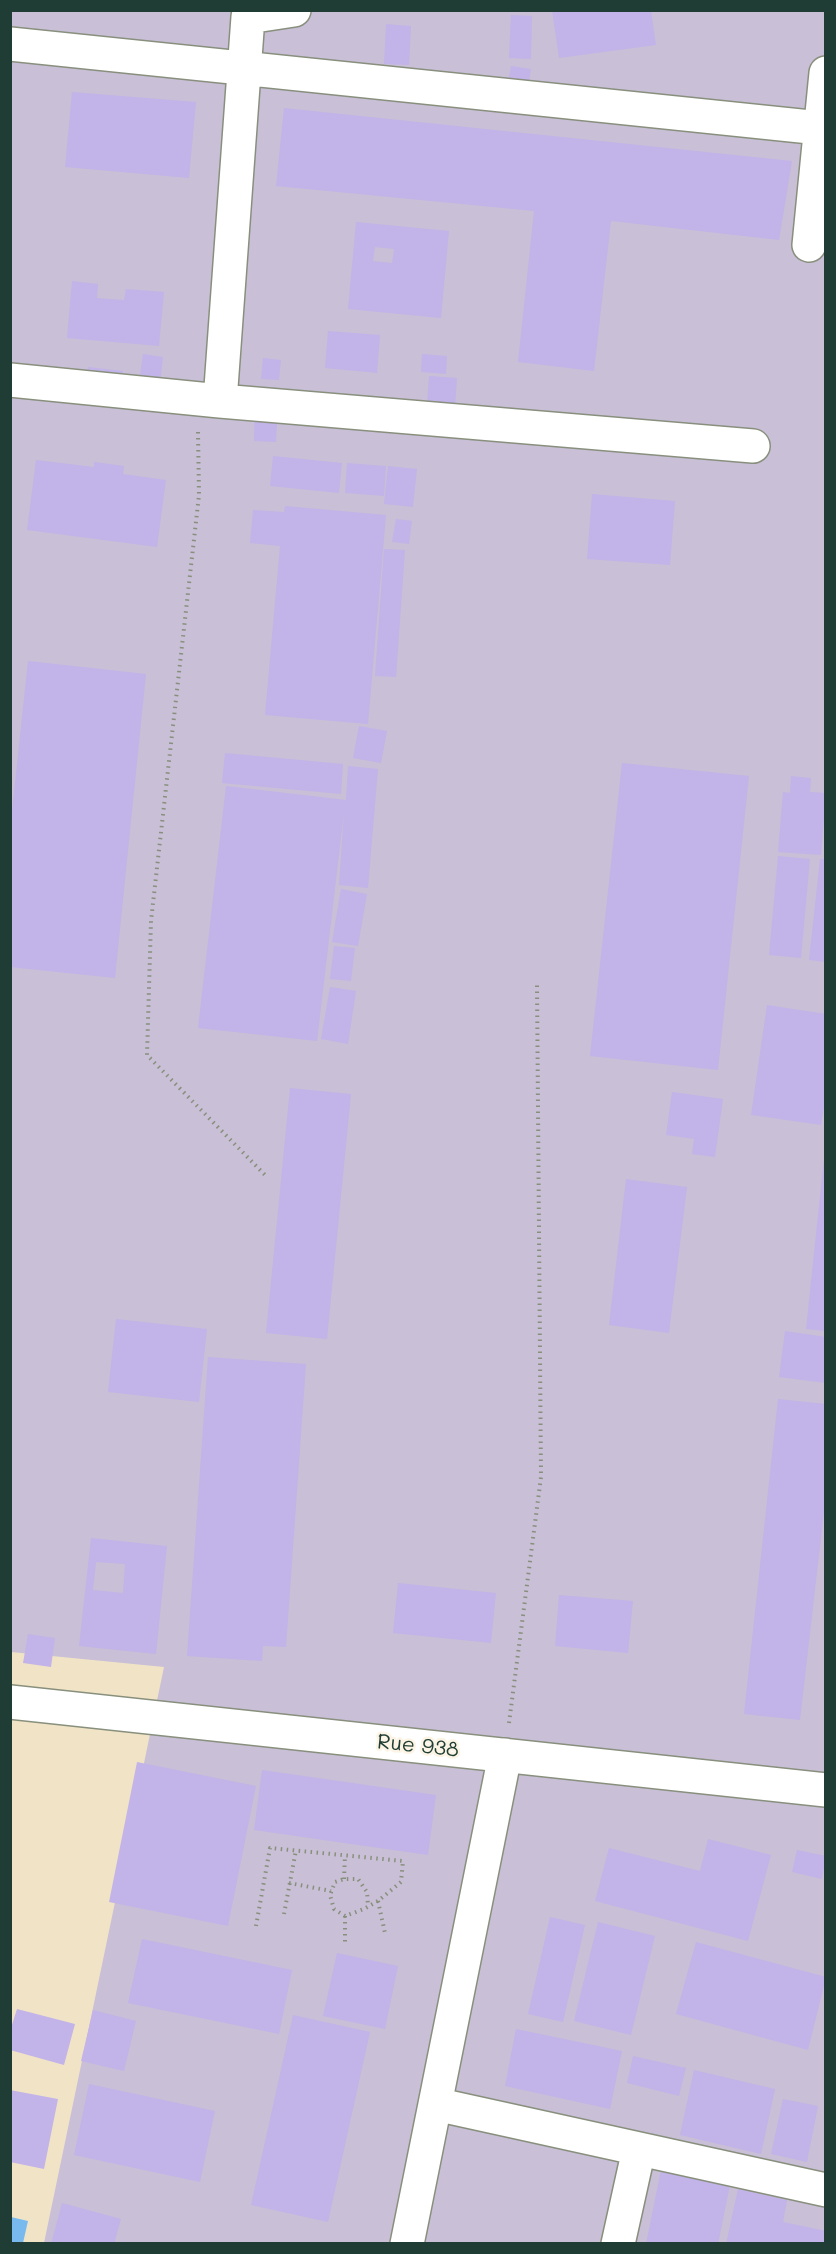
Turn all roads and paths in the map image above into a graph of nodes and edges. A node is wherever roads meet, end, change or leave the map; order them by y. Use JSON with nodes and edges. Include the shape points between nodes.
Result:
{"nodes":[{"id":1,"x":294,"y":10,"type":"edge"},
{"id":2,"x":10,"y":44,"type":"edge"},
{"id":3,"x":246,"y":68,"type":"junction"},
{"id":4,"x":825,"y":73,"type":"edge"},
{"id":5,"x":820,"y":128,"type":"junction"},
{"id":6,"x":809,"y":245,"type":"dead end"},
{"id":7,"x":10,"y":380,"type":"edge"},
{"id":8,"x":208,"y":400,"type":"junction"},
{"id":9,"x":753,"y":446,"type":"dead end"},
{"id":10,"x":537,"y":985,"type":"dead end"},
{"id":11,"x":267,"y":1178,"type":"dead end"},
{"id":12,"x":10,"y":1702,"type":"edge"},
{"id":13,"x":505,"y":1755,"type":"junction"},
{"id":14,"x":825,"y":1790,"type":"edge"},
{"id":15,"x":296,"y":1850,"type":"junction"},
{"id":16,"x":345,"y":1855,"type":"junction"},
{"id":17,"x":344,"y":1879,"type":"junction"},
{"id":18,"x":289,"y":1883,"type":"junction"},
{"id":19,"x":332,"y":1892,"type":"junction"},
{"id":20,"x":378,"y":1901,"type":"junction"},
{"id":21,"x":368,"y":1906,"type":"junction"},
{"id":22,"x":284,"y":1914,"type":"dead end"},
{"id":23,"x":345,"y":1916,"type":"junction"},
{"id":24,"x":256,"y":1926,"type":"dead end"},
{"id":25,"x":385,"y":1933,"type":"dead end"},
{"id":26,"x":345,"y":1943,"type":"dead end"},
{"id":27,"x":435,"y":2104,"type":"junction"},
{"id":28,"x":639,"y":2149,"type":"junction"},
{"id":29,"x":825,"y":2190,"type":"edge"},
{"id":30,"x":406,"y":2244,"type":"edge"},
{"id":31,"x":618,"y":2244,"type":"edge"}],
"edges":[{"from":1,"to":3,"type":"street","via":[[248,17]]},
{"from":2,"to":3,"type":"street"},
{"from":3,"to":5,"type":"street"},
{"from":3,"to":8,"type":"street"},
{"from":4,"to":5,"type":"street"},
{"from":5,"to":6,"type":"street"},
{"from":7,"to":8,"type":"street"},
{"from":8,"to":9,"type":"street"},
{"from":8,"to":11,"type":"path","via":[[151,921],[147,1055]]},
{"from":10,"to":13,"type":"path","via":[[541,1478]]},
{"from":12,"to":13,"type":"street","name":"Rue 938"},
{"from":13,"to":14,"type":"street","name":"Rue 938"},
{"from":13,"to":27,"type":"street"},
{"from":15,"to":16,"type":"path"},
{"from":15,"to":18,"type":"path"},
{"from":15,"to":24,"type":"path","via":[[270,1848]]},
{"from":16,"to":17,"type":"path"},
{"from":16,"to":20,"type":"path","via":[[403,1861],[401,1881]]},
{"from":17,"to":19,"type":"path","via":[[335,1882]]},
{"from":17,"to":21,"type":"path","via":[[358,1879],[367,1892]]},
{"from":18,"to":19,"type":"path"},
{"from":18,"to":22,"type":"path"},
{"from":19,"to":23,"type":"path","via":[[334,1909]]},
{"from":20,"to":21,"type":"path"},
{"from":20,"to":25,"type":"path"},
{"from":21,"to":23,"type":"path"},
{"from":23,"to":26,"type":"path"},
{"from":27,"to":28,"type":"street"},
{"from":27,"to":30,"type":"street"},
{"from":28,"to":29,"type":"street"},
{"from":28,"to":31,"type":"street"}]}
